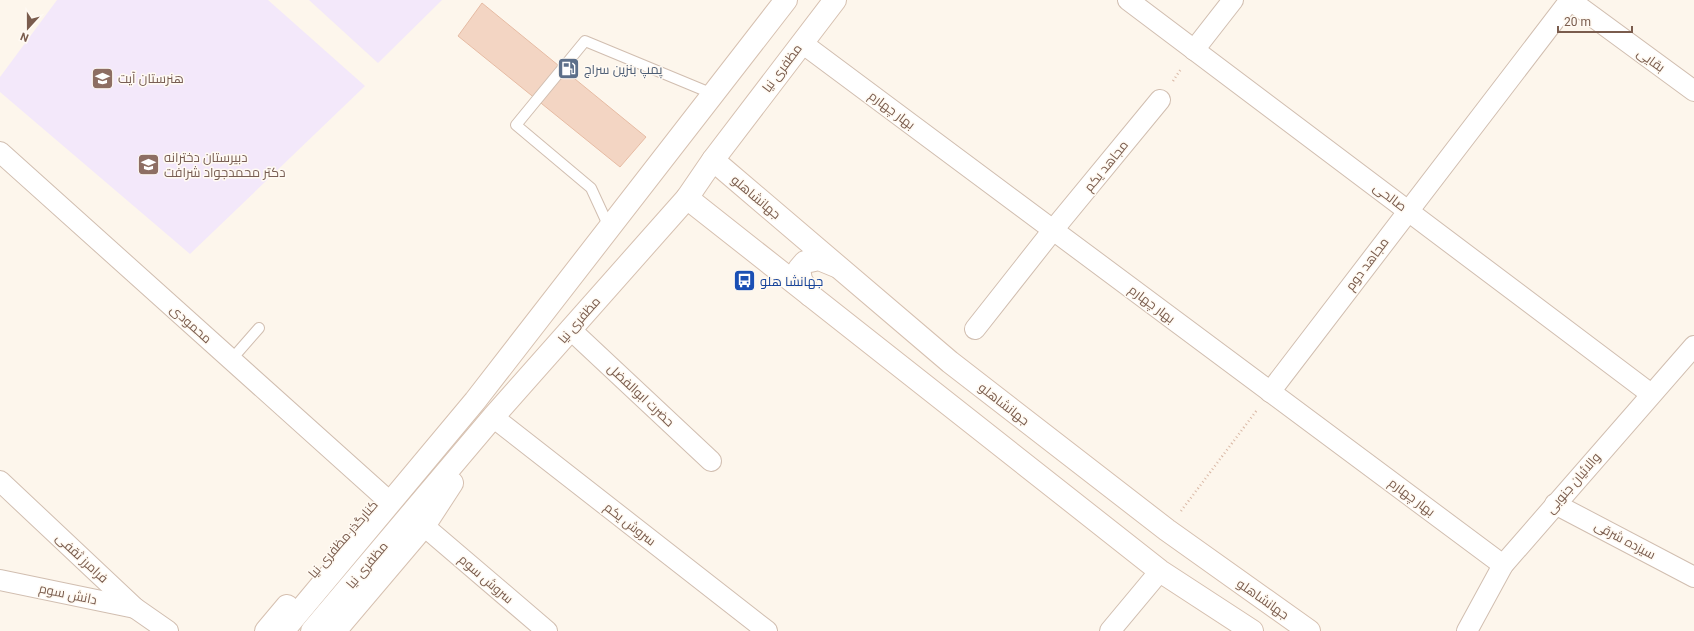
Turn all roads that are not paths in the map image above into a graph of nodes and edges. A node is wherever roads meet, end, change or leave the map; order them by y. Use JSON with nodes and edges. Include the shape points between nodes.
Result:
{"nodes":[{"id":1,"x":786,"y":0,"type":"edge"},
{"id":2,"x":835,"y":0,"type":"edge"},
{"id":3,"x":1128,"y":0,"type":"edge"},
{"id":4,"x":1233,"y":0,"type":"edge"},
{"id":5,"x":1570,"y":0,"type":"edge"},
{"id":6,"x":802,"y":43,"type":"junction"},
{"id":7,"x":1194,"y":50,"type":"junction"},
{"id":8,"x":1694,"y":92,"type":"edge"},
{"id":9,"x":713,"y":94,"type":"junction"},
{"id":10,"x":1160,"y":100,"type":"road end"},
{"id":11,"x":0,"y":152,"type":"edge"},
{"id":12,"x":713,"y":160,"type":"junction"},
{"id":13,"x":687,"y":198,"type":"junction"},
{"id":14,"x":1408,"y":211,"type":"junction"},
{"id":15,"x":609,"y":227,"type":"junction"},
{"id":16,"x":1053,"y":230,"type":"junction"},
{"id":17,"x":838,"y":267,"type":"junction"},
{"id":18,"x":812,"y":297,"type":"junction"},
{"id":19,"x":259,"y":328,"type":"dead end"},
{"id":20,"x":975,"y":329,"type":"dead end"},
{"id":21,"x":570,"y":330,"type":"junction"},
{"id":22,"x":1694,"y":346,"type":"edge"},
{"id":23,"x":231,"y":360,"type":"junction"},
{"id":24,"x":1270,"y":392,"type":"junction"},
{"id":25,"x":1651,"y":394,"type":"junction"},
{"id":26,"x":493,"y":417,"type":"junction"},
{"id":27,"x":444,"y":437,"type":"junction"},
{"id":28,"x":711,"y":461,"type":"dead end"},
{"id":29,"x":0,"y":481,"type":"edge"},
{"id":30,"x":382,"y":495,"type":"junction"},
{"id":31,"x":1555,"y":504,"type":"junction"},
{"id":32,"x":424,"y":526,"type":"junction"},
{"id":33,"x":1503,"y":565,"type":"junction"},
{"id":34,"x":1160,"y":571,"type":"junction"},
{"id":35,"x":1694,"y":577,"type":"edge"},
{"id":36,"x":0,"y":580,"type":"edge"},
{"id":37,"x":135,"y":608,"type":"junction"},
{"id":38,"x":168,"y":631,"type":"edge"},
{"id":39,"x":266,"y":631,"type":"edge"},
{"id":40,"x":283,"y":631,"type":"edge"},
{"id":41,"x":312,"y":631,"type":"edge"},
{"id":42,"x":335,"y":631,"type":"edge"},
{"id":43,"x":547,"y":631,"type":"edge"},
{"id":44,"x":768,"y":631,"type":"edge"},
{"id":45,"x":1110,"y":631,"type":"edge"},
{"id":46,"x":1252,"y":631,"type":"edge"},
{"id":47,"x":1309,"y":631,"type":"edge"},
{"id":48,"x":1467,"y":631,"type":"edge"}],
"edges":[{"from":1,"to":9,"type":"main road","name":"مظفری نیا"},
{"from":2,"to":6,"type":"main road","name":"مظفری نیا"},
{"from":3,"to":7,"type":"street","name":"صالحی"},
{"from":4,"to":7,"type":"street"},
{"from":5,"to":8,"type":"street","name":"بقایی"},
{"from":5,"to":14,"type":"street","name":"مجاهد دوم"},
{"from":6,"to":12,"type":"main road","name":"مظفری نیا"},
{"from":6,"to":16,"type":"street","name":"بهار چهارم"},
{"from":7,"to":14,"type":"street","name":"صالحی"},
{"from":9,"to":15,"type":"main road","name":"مظفری نیا"},
{"from":9,"to":15,"type":"lane","via":[[585,41],[516,126],[591,188]]},
{"from":10,"to":16,"type":"street","name":"مجاهد یکم"},
{"from":11,"to":23,"type":"street","name":"محمودی"},
{"from":12,"to":13,"type":"main road","name":"مظفری نیا"},
{"from":12,"to":17,"type":"main road","name":"جهانشاهلو"},
{"from":13,"to":18,"type":"main road"},
{"from":13,"to":21,"type":"main road","name":"مظفری نیا"},
{"from":14,"to":24,"type":"street","name":"مجاهد دوم"},
{"from":14,"to":25,"type":"street","name":"صالحی"},
{"from":15,"to":27,"type":"main road","name":"مظفری نیا","via":[[475,401]]},
{"from":16,"to":20,"type":"street","name":"مجاهد یکم"},
{"from":16,"to":24,"type":"street","name":"بهار چهارم"},
{"from":17,"to":18,"type":"main road","via":[[819,259],[805,262],[799,269],[801,280]]},
{"from":17,"to":47,"type":"main road","name":"جهانشاهلو","via":[[950,362],[1167,530]]},
{"from":18,"to":34,"type":"main road"},
{"from":19,"to":23,"type":"lane"},
{"from":21,"to":26,"type":"main road","name":"مظفری نیا"},
{"from":21,"to":28,"type":"street","name":"حضرت ابوالفضل"},
{"from":22,"to":25,"type":"street","name":"والائیان جنوبی"},
{"from":23,"to":30,"type":"street","name":"محمودی"},
{"from":24,"to":33,"type":"street","name":"بهار چهارم"},
{"from":25,"to":31,"type":"street","name":"والائیان جنوبی"},
{"from":26,"to":32,"type":"main road"},
{"from":26,"to":41,"type":"main road","name":"مظفری نیا"},
{"from":26,"to":44,"type":"street","name":"سروش یکم"},
{"from":27,"to":30,"type":"main road","name":"کنارگذر مظفری نیا"},
{"from":27,"to":40,"type":"main road","name":"مظفری نیا"},
{"from":29,"to":37,"type":"street","name":"فرامرز ثقفی"},
{"from":30,"to":39,"type":"main road","name":"کنارگذر مظفری نیا","via":[[358,518]]},
{"from":31,"to":33,"type":"street","name":"والائیان جنوبی"},
{"from":31,"to":35,"type":"street","name":"سیزده شرقی"},
{"from":32,"to":42,"type":"main road"},
{"from":32,"to":43,"type":"street","name":"سروش سوم"},
{"from":33,"to":48,"type":"street","name":"والائیان جنوبی"},
{"from":34,"to":45,"type":"street"},
{"from":34,"to":46,"type":"main road"},
{"from":36,"to":37,"type":"street","name":"دانش سوم"},
{"from":37,"to":38,"type":"street","name":"فرامرز ثقفی"}]}
